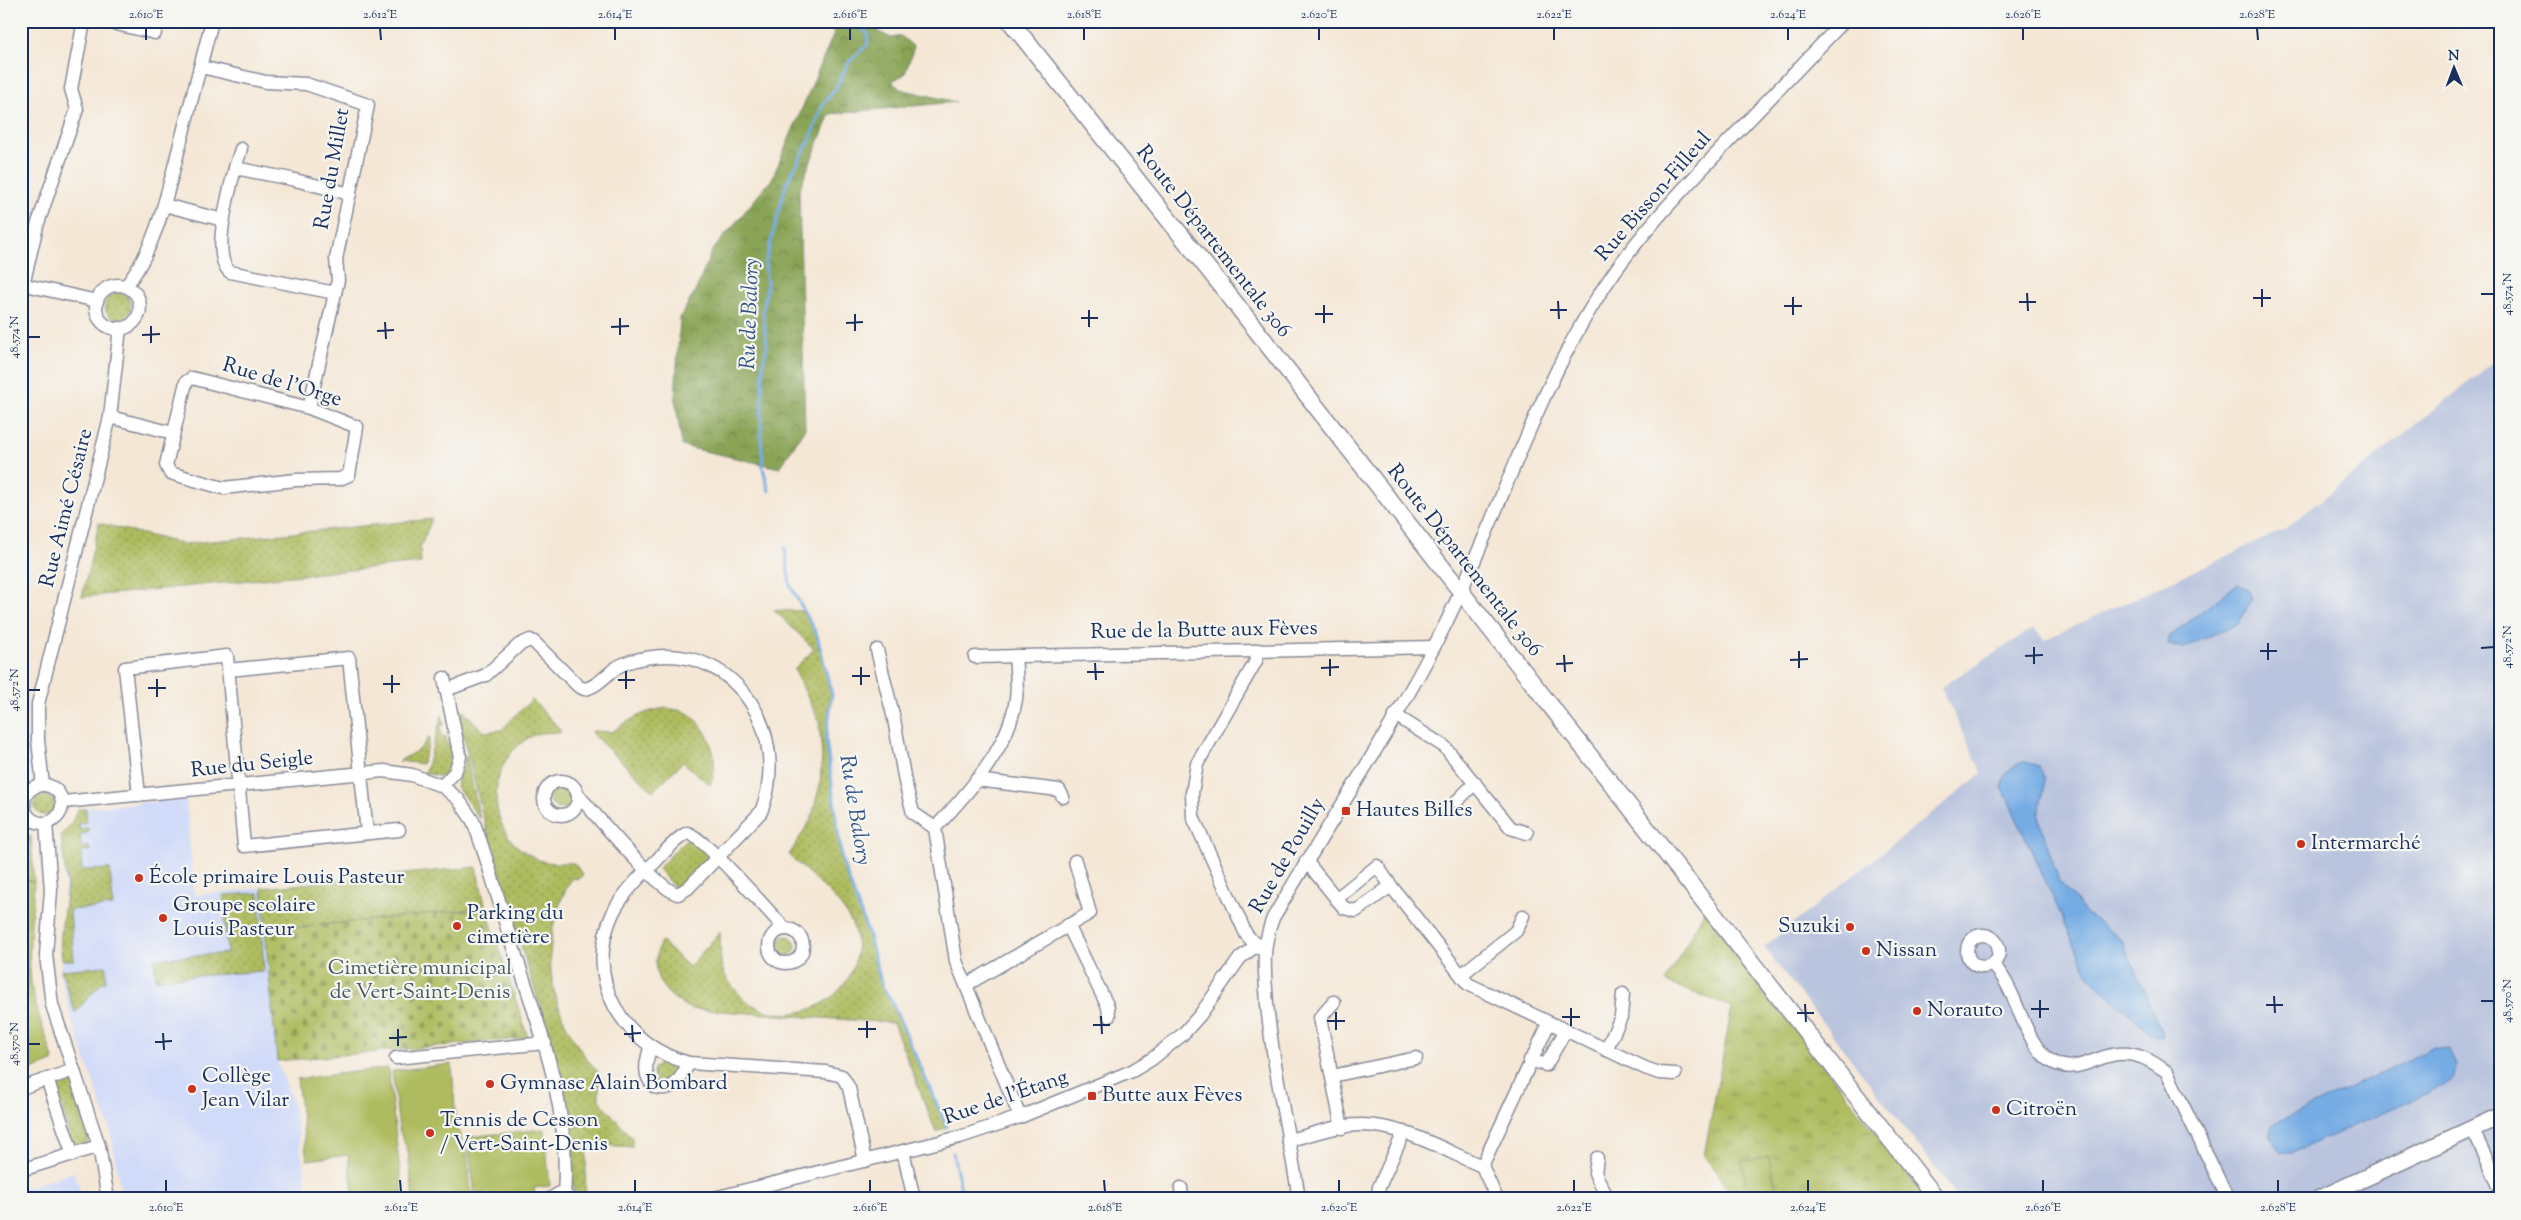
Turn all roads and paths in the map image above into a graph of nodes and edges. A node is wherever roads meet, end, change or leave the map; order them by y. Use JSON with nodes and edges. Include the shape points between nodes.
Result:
{"nodes":[{"id":1,"x":84,"y":21,"type":"edge"},
{"id":2,"x":103,"y":21,"type":"edge"},
{"id":3,"x":212,"y":21,"type":"edge"},
{"id":4,"x":1010,"y":21,"type":"edge"},
{"id":5,"x":1844,"y":21,"type":"edge"},
{"id":6,"x":155,"y":33,"type":"dead end"},
{"id":7,"x":200,"y":67,"type":"junction"},
{"id":8,"x":241,"y":149,"type":"dead end"},
{"id":9,"x":235,"y":168,"type":"junction"},
{"id":10,"x":350,"y":194,"type":"junction"},
{"id":11,"x":164,"y":205,"type":"junction"},
{"id":12,"x":223,"y":220,"type":"junction"},
{"id":13,"x":22,"y":285,"type":"edge"},
{"id":14,"x":126,"y":286,"type":"junction"},
{"id":15,"x":335,"y":293,"type":"junction"},
{"id":16,"x":97,"y":302,"type":"junction"},
{"id":17,"x":120,"y":328,"type":"junction"},
{"id":18,"x":308,"y":408,"type":"junction"},
{"id":19,"x":110,"y":417,"type":"junction"},
{"id":20,"x":173,"y":432,"type":"junction"},
{"id":21,"x":1460,"y":591,"type":"junction"},
{"id":22,"x":1434,"y":646,"type":"junction"},
{"id":23,"x":877,"y":650,"type":"dead end"},
{"id":24,"x":1258,"y":650,"type":"junction"},
{"id":25,"x":1015,"y":656,"type":"junction"},
{"id":26,"x":975,"y":657,"type":"dead end"},
{"id":27,"x":228,"y":670,"type":"junction"},
{"id":28,"x":1395,"y":715,"type":"junction"},
{"id":29,"x":362,"y":774,"type":"junction"},
{"id":30,"x":976,"y":780,"type":"junction"},
{"id":31,"x":1475,"y":783,"type":"junction"},
{"id":32,"x":43,"y":785,"type":"junction"},
{"id":33,"x":238,"y":786,"type":"junction"},
{"id":34,"x":442,"y":786,"type":"junction"},
{"id":35,"x":139,"y":795,"type":"junction"},
{"id":36,"x":579,"y":796,"type":"dead end"},
{"id":37,"x":1063,"y":797,"type":"dead end"},
{"id":38,"x":1457,"y":801,"type":"dead end"},
{"id":39,"x":63,"y":802,"type":"junction"},
{"id":40,"x":23,"y":808,"type":"edge"},
{"id":41,"x":46,"y":823,"type":"junction"},
{"id":42,"x":936,"y":828,"type":"junction"},
{"id":43,"x":399,"y":830,"type":"dead end"},
{"id":44,"x":367,"y":833,"type":"junction"},
{"id":45,"x":1527,"y":833,"type":"dead end"},
{"id":46,"x":718,"y":858,"type":"junction"},
{"id":47,"x":1075,"y":861,"type":"dead end"},
{"id":48,"x":1306,"y":861,"type":"junction"},
{"id":49,"x":646,"y":870,"type":"junction"},
{"id":50,"x":1391,"y":886,"type":"junction"},
{"id":51,"x":1336,"y":899,"type":"junction"},
{"id":52,"x":1523,"y":916,"type":"dead end"},
{"id":53,"x":1068,"y":925,"type":"junction"},
{"id":54,"x":785,"y":929,"type":"dead end"},
{"id":55,"x":1264,"y":947,"type":"junction"},
{"id":56,"x":1992,"y":964,"type":"dead end"},
{"id":57,"x":1461,"y":976,"type":"junction"},
{"id":58,"x":966,"y":985,"type":"junction"},
{"id":59,"x":1623,"y":994,"type":"dead end"},
{"id":60,"x":1334,"y":1002,"type":"dead end"},
{"id":61,"x":1109,"y":1016,"type":"dead end"},
{"id":62,"x":1549,"y":1022,"type":"junction"},
{"id":63,"x":1566,"y":1030,"type":"junction"},
{"id":64,"x":544,"y":1043,"type":"junction"},
{"id":65,"x":650,"y":1048,"type":"junction"},
{"id":66,"x":1606,"y":1050,"type":"junction"},
{"id":67,"x":396,"y":1058,"type":"dead end"},
{"id":68,"x":1416,"y":1058,"type":"dead end"},
{"id":69,"x":1530,"y":1060,"type":"junction"},
{"id":70,"x":689,"y":1063,"type":"junction"},
{"id":71,"x":74,"y":1070,"type":"junction"},
{"id":72,"x":1675,"y":1074,"type":"dead end"},
{"id":73,"x":1332,"y":1076,"type":"junction"},
{"id":74,"x":47,"y":1080,"type":"junction"},
{"id":75,"x":21,"y":1088,"type":"edge"},
{"id":76,"x":2500,"y":1116,"type":"edge"},
{"id":77,"x":1020,"y":1117,"type":"junction"},
{"id":78,"x":1342,"y":1128,"type":"junction"},
{"id":79,"x":2472,"y":1128,"type":"junction"},
{"id":80,"x":1404,"y":1132,"type":"junction"},
{"id":81,"x":1288,"y":1140,"type":"junction"},
{"id":82,"x":99,"y":1146,"type":"junction"},
{"id":83,"x":903,"y":1151,"type":"junction"},
{"id":84,"x":73,"y":1155,"type":"junction"},
{"id":85,"x":1597,"y":1158,"type":"dead end"},
{"id":86,"x":864,"y":1161,"type":"junction"},
{"id":87,"x":1482,"y":1166,"type":"junction"},
{"id":88,"x":21,"y":1170,"type":"edge"},
{"id":89,"x":2500,"y":1188,"type":"edge"},
{"id":90,"x":568,"y":1196,"type":"edge"},
{"id":91,"x":1299,"y":1198,"type":"edge"},
{"id":92,"x":108,"y":1199,"type":"edge"},
{"id":93,"x":550,"y":1199,"type":"edge"},
{"id":94,"x":710,"y":1199,"type":"edge"},
{"id":95,"x":914,"y":1199,"type":"edge"},
{"id":96,"x":1285,"y":1199,"type":"edge"},
{"id":97,"x":1378,"y":1199,"type":"edge"},
{"id":98,"x":1497,"y":1199,"type":"edge"},
{"id":99,"x":1608,"y":1199,"type":"edge"},
{"id":100,"x":1938,"y":1199,"type":"edge"},
{"id":101,"x":2228,"y":1199,"type":"edge"},
{"id":102,"x":2319,"y":1199,"type":"edge"}],
"edges":[{"from":1,"to":13,"type":"street","via":[[71,89],[77,109],[37,226]]},
{"from":2,"to":6,"type":"street"},
{"from":3,"to":7,"type":"street"},
{"from":4,"to":21,"type":"main road","name":"Route Départementale 306"},
{"from":5,"to":21,"type":"street","name":"Rue Bisson-Filleul","via":[[1675,197],[1629,251],[1596,299],[1526,436]]},
{"from":7,"to":10,"type":"street","name":"Rue du Millet","via":[[266,82],[306,84],[368,104]]},
{"from":7,"to":11,"type":"street"},
{"from":8,"to":9,"type":"street"},
{"from":9,"to":10,"type":"street","via":[[291,178]]},
{"from":9,"to":12,"type":"street"},
{"from":10,"to":15,"type":"street","name":"Rue du Millet","via":[[336,260],[338,280]]},
{"from":11,"to":12,"type":"street"},
{"from":11,"to":14,"type":"street","via":[[147,250]]},
{"from":12,"to":15,"type":"street","via":[[223,261],[230,272]]},
{"from":13,"to":16,"type":"street"},
{"from":14,"to":16,"type":"street","via":[[112,286]]},
{"from":14,"to":17,"type":"street","via":[[137,296],[140,310],[133,323]]},
{"from":15,"to":18,"type":"street","name":"Rue du Millet"},
{"from":16,"to":17,"type":"street","via":[[102,321],[113,328]]},
{"from":17,"to":19,"type":"street","name":"Rue Aimé Césaire"},
{"from":18,"to":20,"type":"street","name":"Rue de l'Orge","via":[[192,378],[186,382]]},
{"from":18,"to":20,"type":"street","name":"Rue de l'Orge","via":[[357,427],[349,475],[340,479],[223,488],[170,473],[166,465]]},
{"from":19,"to":20,"type":"street"},
{"from":19,"to":32,"type":"street","name":"Rue Aimé Césaire","via":[[38,704]]},
{"from":21,"to":22,"type":"street","name":"Rue de Pouilly"},
{"from":21,"to":100,"type":"main road","name":"Route Départementale 306"},
{"from":22,"to":24,"type":"street","name":"Rue de la Butte aux Fèves"},
{"from":22,"to":28,"type":"street","name":"Rue de Pouilly"},
{"from":23,"to":42,"type":"street","via":[[913,813]]},
{"from":24,"to":25,"type":"street","name":"Rue de la Butte aux Fèves"},
{"from":24,"to":55,"type":"street","via":[[1256,662],[1197,764],[1192,805],[1193,818],[1246,934]]},
{"from":25,"to":26,"type":"street","name":"Rue de la Butte aux Fèves"},
{"from":25,"to":30,"type":"street","via":[[1016,699],[1000,745]]},
{"from":27,"to":29,"type":"street","via":[[349,658]]},
{"from":27,"to":33,"type":"street"},
{"from":27,"to":35,"type":"street","via":[[227,656],[125,668]]},
{"from":28,"to":31,"type":"street","via":[[1445,747]]},
{"from":28,"to":48,"type":"street","name":"Rue de Pouilly"},
{"from":29,"to":33,"type":"street","name":"Rue du Seigle"},
{"from":29,"to":34,"type":"street","name":"Rue du Seigle","via":[[398,772]]},
{"from":29,"to":44,"type":"street"},
{"from":30,"to":37,"type":"street","via":[[1059,790]]},
{"from":30,"to":42,"type":"street"},
{"from":31,"to":38,"type":"street"},
{"from":31,"to":45,"type":"street","via":[[1511,828]]},
{"from":32,"to":39,"type":"street","via":[[56,790]]},
{"from":32,"to":40,"type":"street","via":[[28,792]]},
{"from":33,"to":35,"type":"street","name":"Rue du Seigle"},
{"from":33,"to":44,"type":"street","via":[[244,846]]},
{"from":34,"to":46,"type":"street","via":[[454,772],[460,757],[445,684],[486,675],[519,645],[530,640],[584,689],[617,667],[652,657],[672,656],[709,666],[740,688],[752,701],[765,728],[771,766],[761,812]]},
{"from":34,"to":64,"type":"street","via":[[463,805],[477,832]]},
{"from":35,"to":39,"type":"street","name":"Rue du Seigle"},
{"from":36,"to":49,"type":"street"},
{"from":39,"to":41,"type":"street","via":[[57,818]]},
{"from":40,"to":41,"type":"street","via":[[32,820]]},
{"from":41,"to":71,"type":"street","via":[[52,890],[46,955],[48,982],[52,1005]]},
{"from":42,"to":58,"type":"street","via":[[956,961]]},
{"from":43,"to":44,"type":"street"},
{"from":46,"to":49,"type":"street","via":[[678,894]]},
{"from":46,"to":49,"type":"street","via":[[695,835],[687,833]]},
{"from":46,"to":54,"type":"street"},
{"from":47,"to":53,"type":"street","via":[[1090,914]]},
{"from":48,"to":51,"type":"street"},
{"from":48,"to":55,"type":"street","name":"Rue de Pouilly","via":[[1273,918]]},
{"from":49,"to":65,"type":"street","via":[[621,899],[613,914],[603,958],[615,1010],[624,1024]]},
{"from":50,"to":51,"type":"street","via":[[1356,911],[1344,908]]},
{"from":50,"to":51,"type":"street","via":[[1377,866]]},
{"from":50,"to":57,"type":"street"},
{"from":52,"to":57,"type":"street","via":[[1516,931]]},
{"from":53,"to":58,"type":"street"},
{"from":53,"to":61,"type":"street","via":[[1108,1007]]},
{"from":55,"to":77,"type":"street","name":"Rue de l'Étang","via":[[1253,948],[1240,958],[1200,1015],[1183,1034],[1152,1059],[1107,1082]]},
{"from":55,"to":81,"type":"street","name":"Rue de Pouilly","via":[[1272,1052]]},
{"from":56,"to":101,"type":"street","via":[[2003,974],[2037,1046],[2049,1059],[2082,1067],[2117,1054],[2136,1055],[2167,1072]]},
{"from":57,"to":62,"type":"street","via":[[1468,984]]},
{"from":58,"to":77,"type":"street"},
{"from":59,"to":66,"type":"street","via":[[1621,1017]]},
{"from":60,"to":73,"type":"street","via":[[1320,1018]]},
{"from":62,"to":63,"type":"street"},
{"from":62,"to":69,"type":"street"},
{"from":63,"to":66,"type":"street"},
{"from":63,"to":69,"type":"street","via":[[1546,1065]]},
{"from":64,"to":67,"type":"street"},
{"from":64,"to":90,"type":"street","via":[[556,1085]]},
{"from":65,"to":70,"type":"street"},
{"from":65,"to":70,"type":"street","via":[[646,1076],[655,1087],[676,1085]]},
{"from":66,"to":72,"type":"street","via":[[1659,1074]]},
{"from":68,"to":73,"type":"street"},
{"from":69,"to":87,"type":"street"},
{"from":70,"to":86,"type":"street","via":[[826,1072],[842,1076],[849,1088]]},
{"from":71,"to":74,"type":"street"},
{"from":71,"to":82,"type":"street"},
{"from":73,"to":78,"type":"street"},
{"from":74,"to":75,"type":"street"},
{"from":74,"to":84,"type":"street"},
{"from":76,"to":79,"type":"main road"},
{"from":77,"to":83,"type":"street","name":"Rue de l'Étang"},
{"from":78,"to":80,"type":"street","via":[[1359,1125]]},
{"from":78,"to":81,"type":"street"},
{"from":79,"to":89,"type":"street"},
{"from":79,"to":102,"type":"main road"},
{"from":80,"to":87,"type":"street"},
{"from":80,"to":97,"type":"street","via":[[1379,1187]]},
{"from":81,"to":91,"type":"street","name":"Rue de Pouilly"},
{"from":82,"to":84,"type":"street"},
{"from":82,"to":92,"type":"street"},
{"from":83,"to":86,"type":"street","name":"Rue de l'Étang"},
{"from":83,"to":95,"type":"street"},
{"from":84,"to":88,"type":"street"},
{"from":85,"to":99,"type":"street","via":[[1595,1173]]},
{"from":86,"to":94,"type":"street","name":"Rue de l'Étang"},
{"from":87,"to":98,"type":"street"},
{"from":90,"to":93,"type":"street","via":[[556,1194]]},
{"from":91,"to":96,"type":"street"}]}
